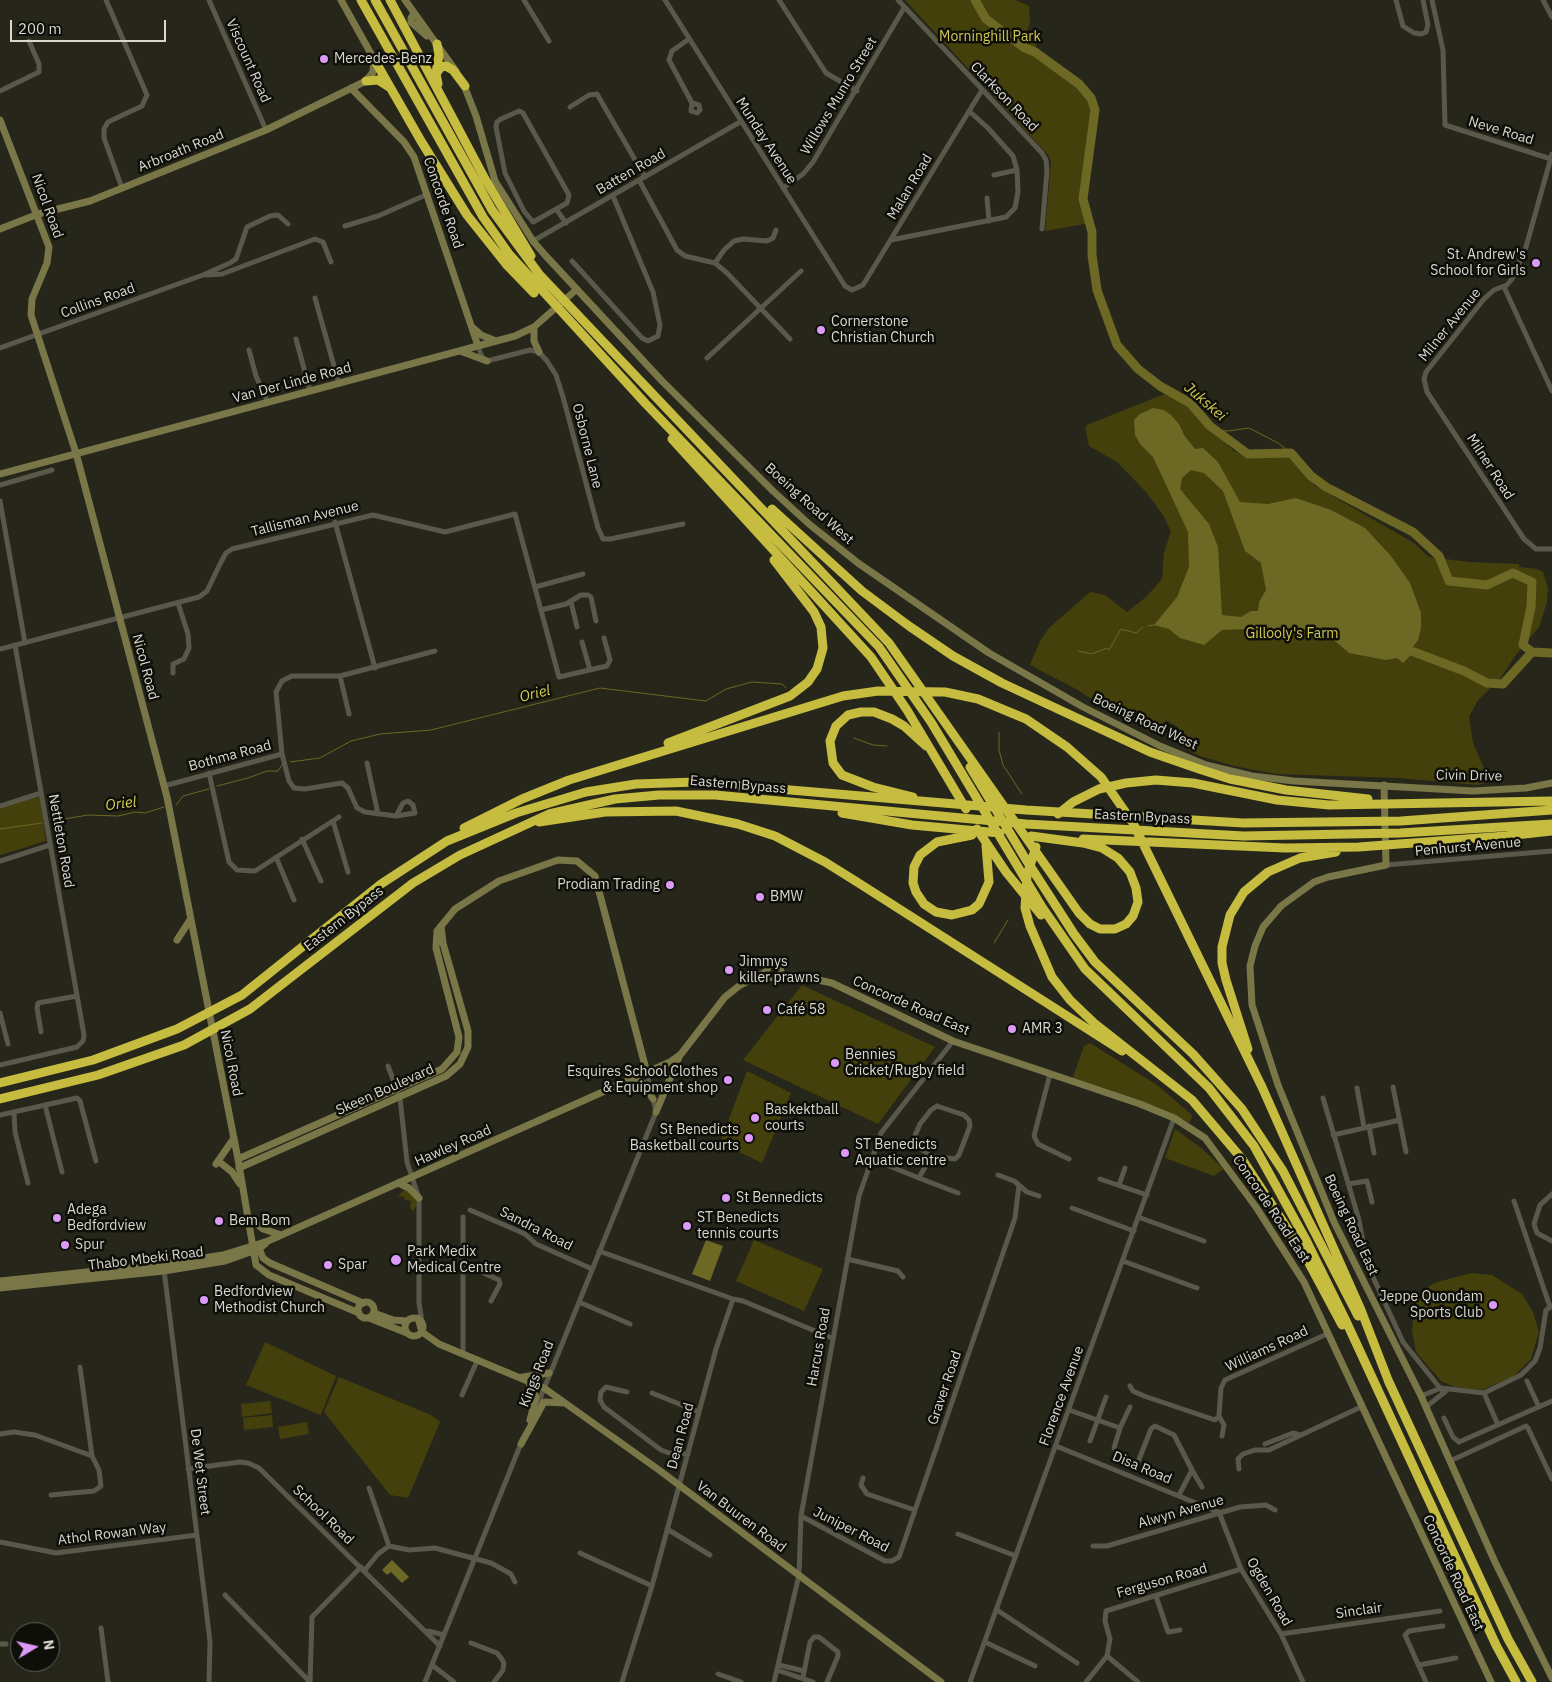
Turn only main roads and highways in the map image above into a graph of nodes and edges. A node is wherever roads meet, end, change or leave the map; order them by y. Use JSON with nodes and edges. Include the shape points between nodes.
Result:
{"nodes":[{"id":1,"x":341,"y":0,"type":"edge"},
{"id":2,"x":360,"y":0,"type":"edge"},
{"id":3,"x":375,"y":0,"type":"edge"},
{"id":4,"x":390,"y":0,"type":"edge"},
{"id":5,"x":405,"y":0,"type":"edge"},
{"id":6,"x":437,"y":44,"type":"junction"},
{"id":7,"x":374,"y":59,"type":"junction"},
{"id":8,"x":436,"y":74,"type":"junction"},
{"id":9,"x":366,"y":81,"type":"junction"},
{"id":10,"x":465,"y":86,"type":"junction"},
{"id":11,"x":352,"y":88,"type":"junction"},
{"id":12,"x":397,"y":97,"type":"junction"},
{"id":13,"x":448,"y":106,"type":"junction"},
{"id":14,"x":0,"y":120,"type":"edge"},
{"id":15,"x":38,"y":214,"type":"junction"},
{"id":16,"x":0,"y":229,"type":"edge"},
{"id":17,"x":577,"y":289,"type":"junction"},
{"id":18,"x":570,"y":308,"type":"junction"},
{"id":19,"x":534,"y":327,"type":"junction"},
{"id":20,"x":472,"y":328,"type":"junction"},
{"id":21,"x":498,"y":341,"type":"junction"},
{"id":22,"x":478,"y":346,"type":"junction"},
{"id":23,"x":461,"y":350,"type":"junction"},
{"id":24,"x":539,"y":352,"type":"road end"},
{"id":25,"x":487,"y":361,"type":"road end"},
{"id":26,"x":610,"y":366,"type":"junction"},
{"id":27,"x":645,"y":403,"type":"junction"},
{"id":28,"x":76,"y":453,"type":"junction"},
{"id":29,"x":723,"y":466,"type":"junction"},
{"id":30,"x":0,"y":474,"type":"edge"},
{"id":31,"x":723,"y":495,"type":"junction"},
{"id":32,"x":935,"y":755,"type":"junction"},
{"id":33,"x":607,"y":767,"type":"junction"},
{"id":34,"x":1552,"y":783,"type":"edge"},
{"id":35,"x":984,"y":784,"type":"junction"},
{"id":36,"x":1384,"y":785,"type":"junction"},
{"id":37,"x":1552,"y":801,"type":"edge"},
{"id":38,"x":1362,"y":802,"type":"junction"},
{"id":39,"x":937,"y":803,"type":"junction"},
{"id":40,"x":801,"y":804,"type":"junction"},
{"id":41,"x":1552,"y":810,"type":"edge"},
{"id":42,"x":1552,"y":824,"type":"edge"},
{"id":43,"x":524,"y":825,"type":"junction"},
{"id":44,"x":1552,"y":831,"type":"edge"},
{"id":45,"x":1017,"y":834,"type":"junction"},
{"id":46,"x":1031,"y":836,"type":"junction"},
{"id":47,"x":447,"y":841,"type":"junction"},
{"id":48,"x":1361,"y":847,"type":"junction"},
{"id":49,"x":991,"y":854,"type":"junction"},
{"id":50,"x":190,"y":919,"type":"junction"},
{"id":51,"x":176,"y":940,"type":"dead end"},
{"id":52,"x":1064,"y":942,"type":"junction"},
{"id":53,"x":444,"y":961,"type":"junction"},
{"id":54,"x":780,"y":967,"type":"junction"},
{"id":55,"x":772,"y":975,"type":"junction"},
{"id":56,"x":814,"y":978,"type":"junction"},
{"id":57,"x":461,"y":1007,"type":"junction"},
{"id":58,"x":453,"y":1009,"type":"junction"},
{"id":59,"x":681,"y":1054,"type":"junction"},
{"id":60,"x":648,"y":1073,"type":"junction"},
{"id":61,"x":632,"y":1080,"type":"junction"},
{"id":62,"x":0,"y":1083,"type":"edge"},
{"id":63,"x":1171,"y":1083,"type":"junction"},
{"id":64,"x":1262,"y":1088,"type":"junction"},
{"id":65,"x":0,"y":1099,"type":"edge"},
{"id":66,"x":654,"y":1099,"type":"road end"},
{"id":67,"x":656,"y":1112,"type":"road end"},
{"id":68,"x":340,"y":1114,"type":"junction"},
{"id":69,"x":348,"y":1121,"type":"junction"},
{"id":70,"x":233,"y":1136,"type":"junction"},
{"id":71,"x":253,"y":1153,"type":"junction"},
{"id":72,"x":238,"y":1159,"type":"junction"},
{"id":73,"x":239,"y":1168,"type":"junction"},
{"id":74,"x":398,"y":1183,"type":"junction"},
{"id":75,"x":242,"y":1189,"type":"junction"},
{"id":76,"x":419,"y":1198,"type":"road end"},
{"id":77,"x":248,"y":1216,"type":"junction"},
{"id":78,"x":281,"y":1235,"type":"junction"},
{"id":79,"x":255,"y":1248,"type":"junction"},
{"id":80,"x":241,"y":1253,"type":"junction"},
{"id":81,"x":256,"y":1265,"type":"junction"},
{"id":82,"x":164,"y":1268,"type":"junction"},
{"id":83,"x":280,"y":1268,"type":"junction"},
{"id":84,"x":276,"y":1278,"type":"junction"},
{"id":85,"x":53,"y":1280,"type":"junction"},
{"id":86,"x":0,"y":1281,"type":"edge"},
{"id":87,"x":0,"y":1288,"type":"edge"},
{"id":88,"x":363,"y":1303,"type":"junction"},
{"id":89,"x":359,"y":1313,"type":"junction"},
{"id":90,"x":371,"y":1315,"type":"junction"},
{"id":91,"x":407,"y":1321,"type":"junction"},
{"id":92,"x":421,"y":1324,"type":"junction"},
{"id":93,"x":407,"y":1333,"type":"junction"},
{"id":94,"x":415,"y":1336,"type":"junction"},
{"id":95,"x":439,"y":1344,"type":"junction"},
{"id":96,"x":451,"y":1348,"type":"junction"},
{"id":97,"x":549,"y":1374,"type":"road end"},
{"id":98,"x":524,"y":1378,"type":"junction"},
{"id":99,"x":1390,"y":1385,"type":"junction"},
{"id":100,"x":567,"y":1404,"type":"junction"},
{"id":101,"x":1390,"y":1418,"type":"junction"},
{"id":102,"x":526,"y":1432,"type":"road end"},
{"id":103,"x":521,"y":1444,"type":"road end"},
{"id":104,"x":1552,"y":1678,"type":"edge"},
{"id":105,"x":941,"y":1682,"type":"edge"},
{"id":106,"x":1491,"y":1682,"type":"edge"},
{"id":107,"x":1516,"y":1682,"type":"edge"},
{"id":108,"x":1532,"y":1682,"type":"edge"}],
"edges":[{"from":1,"to":7,"type":"main road"},
{"from":2,"to":26,"type":"highway","via":[[496,236],[532,283]]},
{"from":3,"to":18,"type":"highway","via":[[497,217],[518,249]]},
{"from":4,"to":13,"type":"highway"},
{"from":5,"to":6,"type":"main road","name":"Boeing Road West"},
{"from":6,"to":8,"type":"highway"},
{"from":6,"to":10,"type":"main road","name":"Boeing Road West"},
{"from":7,"to":9,"type":"main road","via":[[373,72]]},
{"from":7,"to":12,"type":"highway"},
{"from":8,"to":10,"type":"highway","via":[[441,67],[449,67]]},
{"from":8,"to":13,"type":"highway"},
{"from":9,"to":11,"type":"main road","name":"Arbroath Road"},
{"from":9,"to":12,"type":"highway","via":[[382,81]]},
{"from":10,"to":17,"type":"main road","name":"Boeing Road West","via":[[495,180],[533,241]]},
{"from":11,"to":15,"type":"main road","name":"Arbroath Road","via":[[266,130],[122,188],[84,203]]},
{"from":11,"to":20,"type":"main road","name":"Concorde Road","via":[[409,148],[428,194]]},
{"from":12,"to":26,"type":"highway","via":[[439,170],[486,239],[548,308]]},
{"from":13,"to":18,"type":"highway","via":[[500,208]]},
{"from":14,"to":15,"type":"main road","name":"Nicol Road"},
{"from":15,"to":16,"type":"main road","name":"Arbroath Road"},
{"from":15,"to":28,"type":"main road","name":"Nicol Road","via":[[49,252],[31,304],[31,315]]},
{"from":17,"to":19,"type":"main road","name":"Van Der Linde Road"},
{"from":17,"to":36,"type":"main road","name":"Boeing Road West","via":[[662,382],[809,524],[858,564],[990,653],[1083,707],[1160,746],[1206,764],[1252,776],[1294,781]]},
{"from":18,"to":29,"type":"highway"},
{"from":19,"to":21,"type":"main road","name":"Van Der Linde Road"},
{"from":19,"to":24,"type":"main road","via":[[534,341]]},
{"from":20,"to":21,"type":"main road"},
{"from":20,"to":22,"type":"main road","name":"Concorde Road"},
{"from":20,"to":23,"type":"main road","via":[[468,343]]},
{"from":21,"to":22,"type":"main road","name":"Van Der Linde Road"},
{"from":22,"to":23,"type":"main road","name":"Van Der Linde Road"},
{"from":23,"to":25,"type":"main road"},
{"from":23,"to":28,"type":"main road","name":"Van Der Linde Road"},
{"from":26,"to":27,"type":"highway"},
{"from":27,"to":31,"type":"highway"},
{"from":27,"to":52,"type":"highway","via":[[849,614],[900,676]]},
{"from":28,"to":30,"type":"main road","name":"Van Der Linde Road"},
{"from":28,"to":50,"type":"main road","name":"Nicol Road","via":[[164,786]]},
{"from":29,"to":35,"type":"highway","via":[[889,643]]},
{"from":29,"to":38,"type":"highway","via":[[862,591],[942,648],[988,676],[1150,752],[1199,769],[1230,779]]},
{"from":31,"to":32,"type":"highway","via":[[850,632],[888,678]]},
{"from":31,"to":33,"type":"highway","via":[[818,619],[823,648],[817,668],[799,690],[774,703]]},
{"from":32,"to":39,"type":"highway","via":[[904,726],[874,712],[848,715],[836,726],[830,741],[833,763],[847,778]]},
{"from":32,"to":49,"type":"highway"},
{"from":33,"to":47,"type":"highway","via":[[522,799],[475,822]]},
{"from":33,"to":64,"type":"highway","via":[[843,696],[878,691],[945,692],[978,700],[1026,719],[1067,746],[1117,798],[1151,857]]},
{"from":34,"to":36,"type":"main road","name":"Civin Drive","via":[[1473,791]]},
{"from":35,"to":46,"type":"highway","via":[[1090,924],[1100,929],[1115,929],[1133,916],[1138,902],[1136,888],[1130,872],[1118,858],[1102,848],[1083,843]]},
{"from":35,"to":99,"type":"highway","via":[[1025,858],[1095,962],[1219,1081],[1264,1140],[1356,1313]]},
{"from":36,"to":104,"type":"main road","name":"Boeing Road East","via":[[1386,865],[1337,874],[1314,882],[1281,906],[1263,927],[1255,946],[1250,966],[1252,1005],[1278,1085],[1334,1222],[1421,1396],[1524,1624]]},
{"from":37,"to":38,"type":"highway"},
{"from":38,"to":63,"type":"highway","via":[[1304,804],[1174,781],[1126,783],[1079,799],[1052,821],[1037,844],[1028,869],[1025,900],[1030,926],[1052,977],[1094,1023]]},
{"from":39,"to":41,"type":"highway","name":"Eastern Bypass","via":[[1148,819],[1263,823],[1363,822]]},
{"from":39,"to":47,"type":"highway","name":"Eastern Bypass","via":[[696,782],[636,784],[549,802]]},
{"from":40,"to":42,"type":"highway","name":"Eastern Bypass","via":[[1149,832],[1244,836],[1400,833]]},
{"from":40,"to":43,"type":"highway","name":"Eastern Bypass","via":[[715,795],[637,797],[567,809]]},
{"from":40,"to":45,"type":"highway","via":[[912,825]]},
{"from":43,"to":63,"type":"highway","via":[[605,812],[676,811],[716,818],[775,836],[825,862]]},
{"from":43,"to":65,"type":"highway","name":"Eastern Bypass","via":[[460,855],[413,883],[268,996],[228,1023],[139,1062]]},
{"from":44,"to":48,"type":"highway"},
{"from":45,"to":46,"type":"highway"},
{"from":45,"to":49,"type":"highway","via":[[969,835],[928,847],[917,860],[912,874],[916,892],[936,912],[957,915],[972,910],[984,897],[989,882]]},
{"from":46,"to":48,"type":"highway","via":[[1285,848]]},
{"from":47,"to":62,"type":"highway","name":"Eastern Bypass","via":[[381,884],[259,983],[218,1009],[178,1030],[134,1047]]},
{"from":48,"to":64,"type":"highway","via":[[1300,858],[1268,872],[1244,892],[1230,915],[1222,947],[1222,963]]},
{"from":49,"to":52,"type":"highway"},
{"from":50,"to":51,"type":"main road"},
{"from":50,"to":70,"type":"main road","name":"Nicol Road"},
{"from":52,"to":101,"type":"highway","via":[[1104,989],[1209,1088],[1254,1146],[1306,1240]]},
{"from":53,"to":57,"type":"main road","name":"Skeen Boulevard"},
{"from":53,"to":58,"type":"main road","name":"Skeen Boulevard"},
{"from":53,"to":60,"type":"main road","name":"Skeen Boulevard","via":[[441,926],[455,909],[505,878],[558,860],[571,859],[583,864],[595,876]]},
{"from":54,"to":55,"type":"main road"},
{"from":54,"to":55,"type":"main road","via":[[772,965]]},
{"from":54,"to":56,"type":"main road","name":"Concorde Road East"},
{"from":55,"to":56,"type":"main road","name":"Concorde Road East"},
{"from":55,"to":59,"type":"main road","name":"Concorde Road East","via":[[751,980],[725,998]]},
{"from":56,"to":106,"type":"main road","name":"Concorde Road East","via":[[832,983],[953,1041],[1140,1104],[1174,1118],[1205,1138],[1294,1264]]},
{"from":57,"to":58,"type":"main road"},
{"from":57,"to":69,"type":"main road","name":"Skeen Boulevard","via":[[469,1039],[464,1058],[446,1076]]},
{"from":58,"to":68,"type":"main road","name":"Skeen Boulevard","via":[[458,1046],[454,1057],[442,1069]]},
{"from":59,"to":60,"type":"main road","name":"Concorde Road East"},
{"from":59,"to":67,"type":"main road"},
{"from":60,"to":61,"type":"main road","name":"Hawley Road"},
{"from":61,"to":66,"type":"main road","via":[[643,1083]]},
{"from":61,"to":74,"type":"main road","name":"Hawley Road"},
{"from":63,"to":101,"type":"highway","via":[[1207,1117],[1264,1190],[1304,1254]]},
{"from":64,"to":99,"type":"highway","via":[[1361,1310]]},
{"from":68,"to":69,"type":"main road"},
{"from":68,"to":71,"type":"main road","name":"Skeen Boulevard"},
{"from":69,"to":73,"type":"main road","name":"Skeen Boulevard"},
{"from":70,"to":71,"type":"main road","via":[[243,1150]]},
{"from":70,"to":72,"type":"main road","name":"Nicol Road"},
{"from":70,"to":75,"type":"main road","via":[[219,1164],[232,1172]]},
{"from":71,"to":72,"type":"main road","name":"Skeen Boulevard"},
{"from":72,"to":73,"type":"main road","name":"Nicol Road"},
{"from":73,"to":75,"type":"main road","name":"Nicol Road"},
{"from":74,"to":76,"type":"main road"},
{"from":74,"to":78,"type":"main road","name":"Hawley Road"},
{"from":75,"to":77,"type":"main road","name":"Nicol Road"},
{"from":77,"to":78,"type":"main road","via":[[263,1229]]},
{"from":77,"to":79,"type":"main road","name":"Nicol Road"},
{"from":78,"to":79,"type":"main road","name":"Hawley Road"},
{"from":79,"to":80,"type":"main road"},
{"from":79,"to":81,"type":"main road"},
{"from":79,"to":83,"type":"main road","via":[[266,1261]]},
{"from":80,"to":81,"type":"main road"},
{"from":80,"to":82,"type":"main road","name":"Thabo Mbeki Road","via":[[225,1261]]},
{"from":81,"to":84,"type":"main road"},
{"from":82,"to":85,"type":"main road","name":"Thabo Mbeki Road"},
{"from":82,"to":85,"type":"main road","name":"Thabo Mbeki Road","via":[[129,1268]]},
{"from":83,"to":84,"type":"main road"},
{"from":83,"to":88,"type":"main road"},
{"from":84,"to":89,"type":"main road"},
{"from":85,"to":86,"type":"main road"},
{"from":85,"to":87,"type":"main road"},
{"from":88,"to":89,"type":"main road","via":[[358,1308]]},
{"from":88,"to":90,"type":"main road","via":[[372,1305]]},
{"from":89,"to":90,"type":"main road","via":[[362,1317]]},
{"from":90,"to":91,"type":"main road"},
{"from":90,"to":93,"type":"main road"},
{"from":91,"to":92,"type":"main road"},
{"from":91,"to":93,"type":"main road"},
{"from":92,"to":94,"type":"main road"},
{"from":92,"to":95,"type":"main road"},
{"from":92,"to":96,"type":"main road"},
{"from":93,"to":94,"type":"main road"},
{"from":94,"to":95,"type":"main road"},
{"from":95,"to":96,"type":"main road"},
{"from":96,"to":98,"type":"main road"},
{"from":97,"to":98,"type":"main road"},
{"from":98,"to":100,"type":"main road","name":"Van Buuren Road"},
{"from":98,"to":102,"type":"main road","via":[[536,1397]]},
{"from":99,"to":108,"type":"highway","via":[[1508,1639]]},
{"from":100,"to":103,"type":"main road","via":[[544,1402]]},
{"from":100,"to":105,"type":"main road","name":"Van Buuren Road"},
{"from":101,"to":107,"type":"highway"}]}
